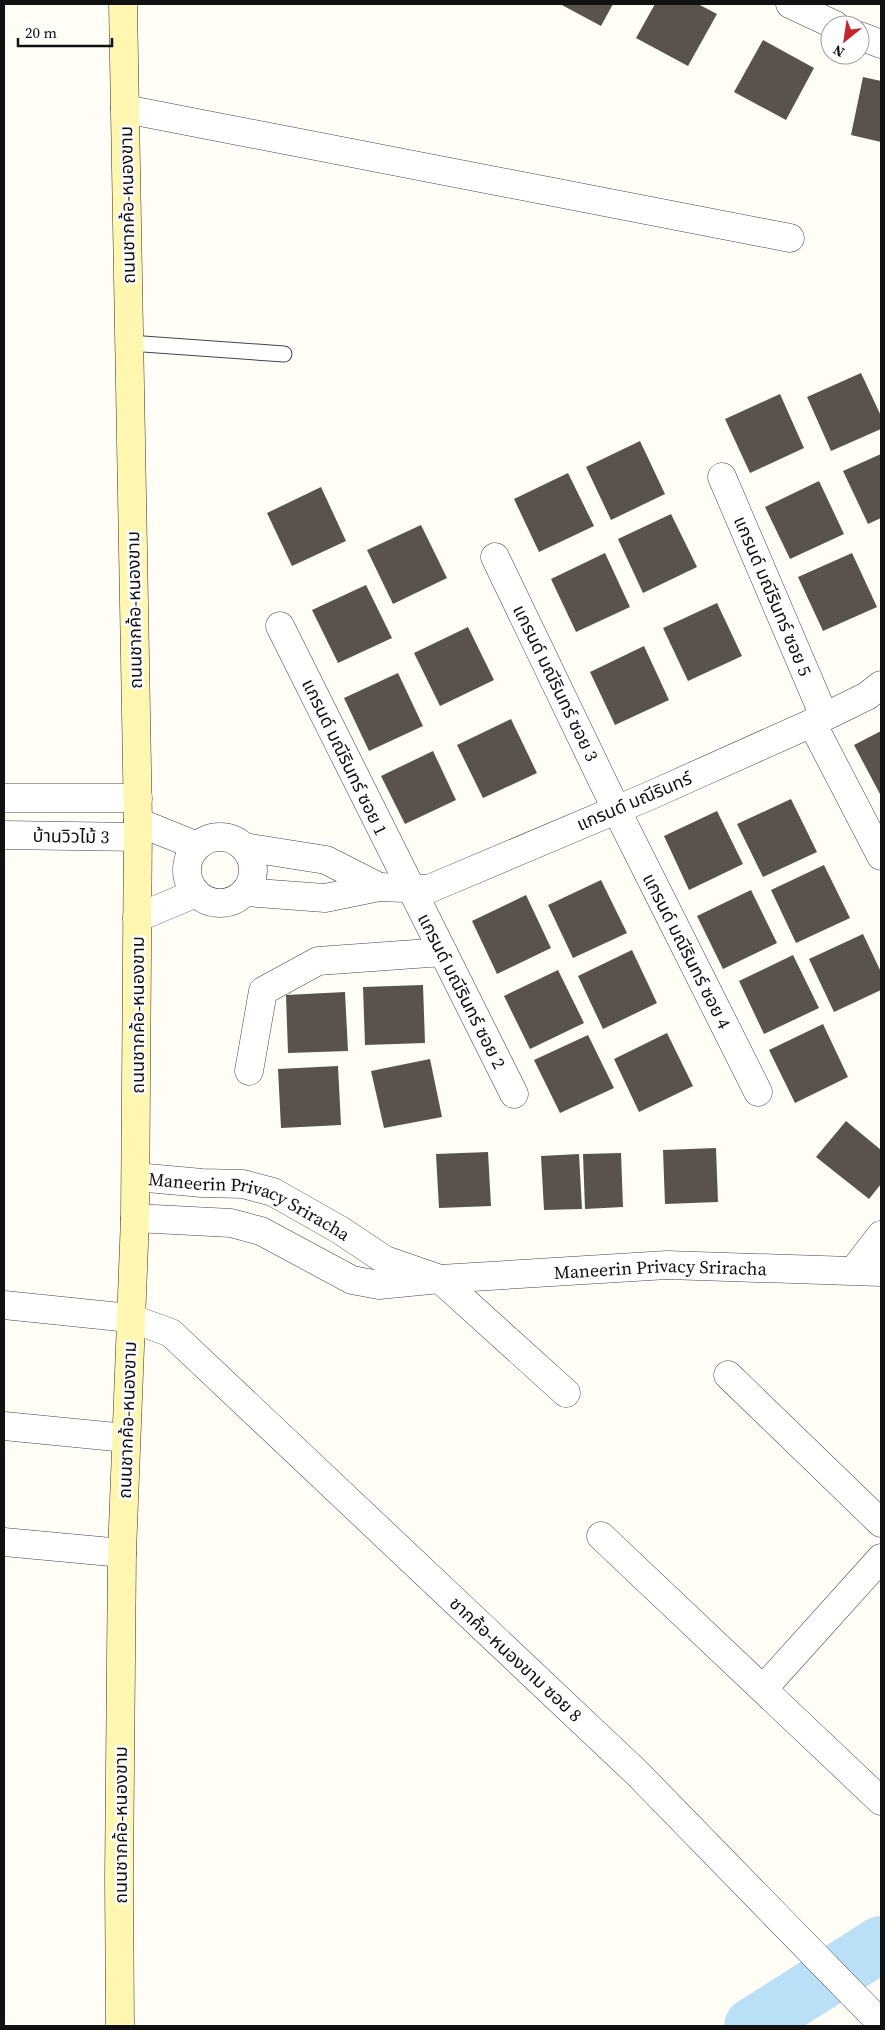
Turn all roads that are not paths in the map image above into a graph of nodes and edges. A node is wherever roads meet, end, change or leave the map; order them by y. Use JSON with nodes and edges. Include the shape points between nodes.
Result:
{"nodes":[{"id":1,"x":123,"y":4,"type":"edge"},
{"id":2,"x":790,"y":4,"type":"edge"},
{"id":3,"x":820,"y":18,"type":"edge"},
{"id":4,"x":125,"y":108,"type":"junction"},
{"id":5,"x":790,"y":238,"type":"dead end"},
{"id":6,"x":129,"y":343,"type":"junction"},
{"id":7,"x":284,"y":354,"type":"dead end"},
{"id":8,"x":722,"y":477,"type":"dead end"},
{"id":9,"x":495,"y":557,"type":"dead end"},
{"id":10,"x":280,"y":626,"type":"dead end"},
{"id":11,"x":881,"y":685,"type":"edge"},
{"id":12,"x":818,"y":719,"type":"junction"},
{"id":13,"x":4,"y":798,"type":"edge"},
{"id":14,"x":616,"y":810,"type":"junction"},
{"id":15,"x":138,"y":819,"type":"junction"},
{"id":16,"x":4,"y":835,"type":"edge"},
{"id":17,"x":197,"y":846,"type":"junction"},
{"id":18,"x":244,"y":847,"type":"junction"},
{"id":19,"x":881,"y":856,"type":"edge"},
{"id":20,"x":380,"y":887,"type":"junction"},
{"id":21,"x":410,"y":888,"type":"junction"},
{"id":22,"x":245,"y":892,"type":"junction"},
{"id":23,"x":196,"y":893,"type":"junction"},
{"id":24,"x":137,"y":918,"type":"junction"},
{"id":25,"x":443,"y":952,"type":"junction"},
{"id":26,"x":249,"y":1071,"type":"dead end"},
{"id":27,"x":758,"y":1092,"type":"dead end"},
{"id":28,"x":514,"y":1094,"type":"dead end"},
{"id":29,"x":136,"y":1177,"type":"junction"},
{"id":30,"x":135,"y":1218,"type":"junction"},
{"id":31,"x":881,"y":1235,"type":"edge"},
{"id":32,"x":854,"y":1270,"type":"junction"},
{"id":33,"x":881,"y":1272,"type":"edge"},
{"id":34,"x":440,"y":1280,"type":"junction"},
{"id":35,"x":4,"y":1305,"type":"edge"},
{"id":36,"x":130,"y":1318,"type":"junction"},
{"id":37,"x":728,"y":1375,"type":"dead end"},
{"id":38,"x":566,"y":1393,"type":"dead end"},
{"id":39,"x":4,"y":1426,"type":"edge"},
{"id":40,"x":126,"y":1438,"type":"junction"},
{"id":41,"x":881,"y":1522,"type":"edge"},
{"id":42,"x":601,"y":1536,"type":"dead end"},
{"id":43,"x":4,"y":1542,"type":"edge"},
{"id":44,"x":122,"y":1553,"type":"junction"},
{"id":45,"x":881,"y":1558,"type":"edge"},
{"id":46,"x":764,"y":1688,"type":"junction"},
{"id":47,"x":881,"y":1801,"type":"edge"},
{"id":48,"x":879,"y":2018,"type":"edge"},
{"id":49,"x":120,"y":2026,"type":"edge"}],
"edges":[{"from":1,"to":4,"type":"street","name":"ถนนชากค้อ-หนองขาม"},
{"from":2,"to":3,"type":"street"},
{"from":4,"to":5,"type":"street"},
{"from":4,"to":6,"type":"street","name":"ถนนชากค้อ-หนองขาม"},
{"from":6,"to":7,"type":"lane"},
{"from":6,"to":15,"type":"street","name":"ถนนชากค้อ-หนองขาม"},
{"from":8,"to":12,"type":"street","name":"แกรนด์ มณีรินทร์ ซอย 5"},
{"from":9,"to":14,"type":"street","name":"แกรนด์ มณีรินทร์ ซอย 3"},
{"from":10,"to":21,"type":"street","name":"แกรนด์ มณีรินทร์ ซอย 1"},
{"from":11,"to":12,"type":"street","name":"แกรนด์ มณีรินทร์","via":[[867,696]]},
{"from":12,"to":14,"type":"street","name":"แกรนด์ มณีรินทร์"},
{"from":12,"to":19,"type":"street","name":"แกรนด์ มณีรินทร์ ซอย 5"},
{"from":13,"to":15,"type":"street"},
{"from":14,"to":21,"type":"street","name":"แกรนด์ มณีรินทร์","via":[[429,889]]},
{"from":14,"to":27,"type":"street","name":"แกรนด์ มณีรินทร์ ซอย 4"},
{"from":15,"to":16,"type":"street","name":"บ้านวิวไม้ 3"},
{"from":15,"to":17,"type":"street"},
{"from":15,"to":24,"type":"street","name":"ถนนชากค้อ-หนองขาม"},
{"from":17,"to":18,"type":"street","via":[[212,837],[230,838]]},
{"from":17,"to":23,"type":"street","via":[[188,860],[187,878]]},
{"from":18,"to":20,"type":"street","name":"แกรนด์ มณีรินทร์","via":[[326,860]]},
{"from":18,"to":22,"type":"street","via":[[253,862],[252,879]]},
{"from":20,"to":21,"type":"street","name":"แกรนด์ มณีรินทร์"},
{"from":20,"to":22,"type":"street","name":"แกรนด์ มณีรินทร์","via":[[325,898]]},
{"from":21,"to":25,"type":"street","name":"แกรนด์ มณีรินทร์ ซอย 2"},
{"from":22,"to":23,"type":"street","via":[[228,903],[210,902]]},
{"from":23,"to":24,"type":"street"},
{"from":24,"to":29,"type":"street","name":"ถนนชากค้อ-หนองขาม"},
{"from":25,"to":26,"type":"street","via":[[318,961],[263,991]]},
{"from":25,"to":28,"type":"street","name":"แกรนด์ มณีรินทร์ ซอย 2"},
{"from":29,"to":30,"type":"street","name":"ถนนชากค้อ-หนองขาม"},
{"from":29,"to":34,"type":"street","name":"Maneerin Privacy Sriracha","via":[[202,1184],[243,1184],[274,1192],[385,1260]]},
{"from":30,"to":34,"type":"street","name":"Maneerin Privacy Sriracha","via":[[231,1223],[261,1231],[352,1280],[379,1285]]},
{"from":30,"to":36,"type":"street","name":"ถนนชากค้อ-หนองขาม"},
{"from":31,"to":32,"type":"street"},
{"from":32,"to":33,"type":"street","name":"Maneerin Privacy Sriracha"},
{"from":32,"to":34,"type":"street","name":"Maneerin Privacy Sriracha","via":[[667,1265]]},
{"from":34,"to":38,"type":"street"},
{"from":35,"to":36,"type":"street","name":"ชากค้อ-หนองขาม ซอย 8"},
{"from":36,"to":40,"type":"street","name":"ถนนชากค้อ-หนองขาม"},
{"from":36,"to":48,"type":"street","name":"ชากค้อ-หนองขาม ซอย 8","via":[[171,1333],[637,1773]]},
{"from":37,"to":41,"type":"street"},
{"from":39,"to":40,"type":"street"},
{"from":40,"to":44,"type":"street","name":"ถนนชากค้อ-หนองขาม"},
{"from":42,"to":46,"type":"street"},
{"from":43,"to":44,"type":"street"},
{"from":44,"to":49,"type":"street","name":"ถนนชากค้อ-หนองขาม"},
{"from":45,"to":46,"type":"street"},
{"from":46,"to":47,"type":"street"}]}
